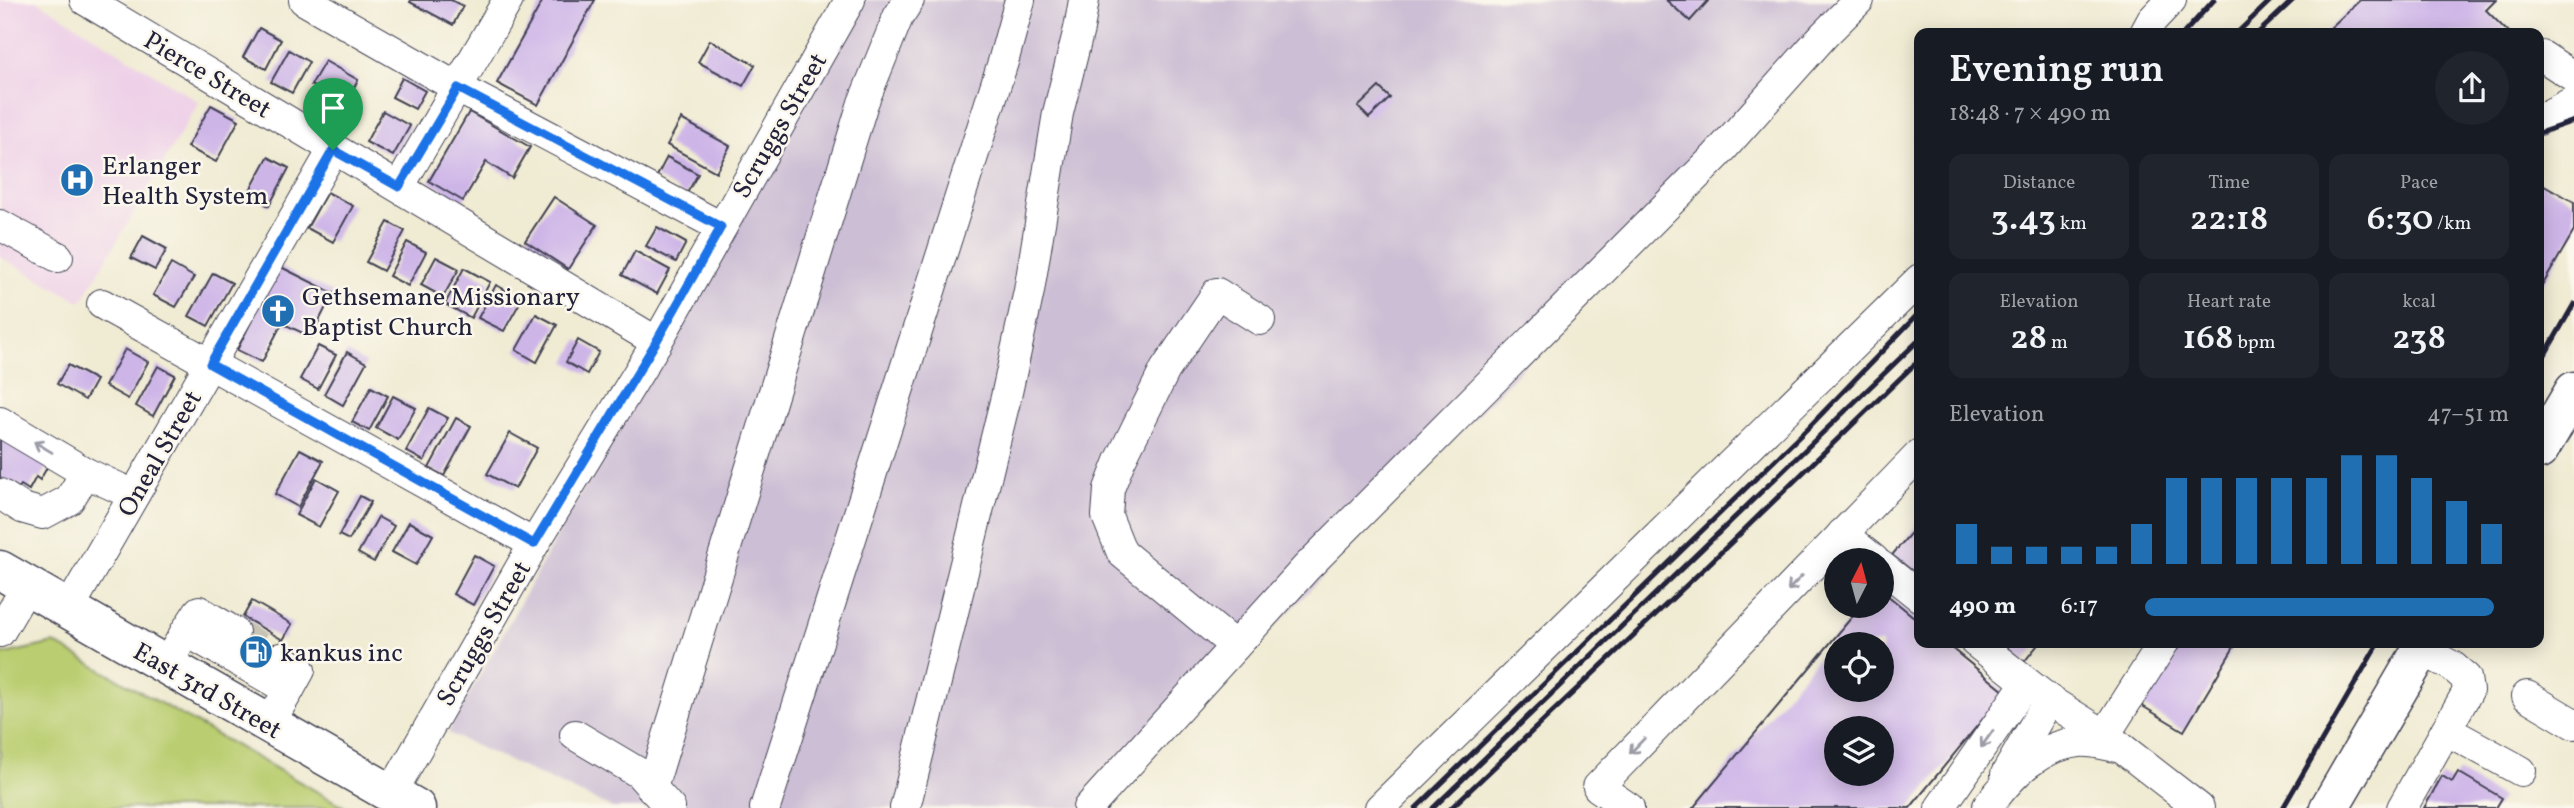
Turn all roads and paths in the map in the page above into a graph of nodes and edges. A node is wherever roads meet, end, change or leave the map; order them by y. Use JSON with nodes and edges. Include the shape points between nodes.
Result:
{"nodes":[{"id":1,"x":85,"y":0,"type":"edge"},
{"id":2,"x":303,"y":0,"type":"edge"},
{"id":3,"x":508,"y":0,"type":"edge"},
{"id":4,"x":850,"y":0,"type":"edge"},
{"id":5,"x":909,"y":0,"type":"edge"},
{"id":6,"x":1020,"y":0,"type":"edge"},
{"id":7,"x":1084,"y":0,"type":"edge"},
{"id":8,"x":2171,"y":0,"type":"edge"},
{"id":9,"x":1855,"y":1,"type":"edge"},
{"id":10,"x":2148,"y":28,"type":"edge"},
{"id":11,"x":2544,"y":57,"type":"edge"},
{"id":12,"x":2574,"y":77,"type":"edge"},
{"id":13,"x":458,"y":88,"type":"junction"},
{"id":14,"x":2574,"y":101,"type":"edge"},
{"id":15,"x":2544,"y":117,"type":"edge"},
{"id":16,"x":333,"y":150,"type":"junction"},
{"id":17,"x":399,"y":187,"type":"junction"},
{"id":18,"x":0,"y":225,"type":"edge"},
{"id":19,"x":721,"y":227,"type":"junction"},
{"id":20,"x":58,"y":257,"type":"dead end"},
{"id":21,"x":1914,"y":285,"type":"edge"},
{"id":22,"x":102,"y":304,"type":"dead end"},
{"id":23,"x":1260,"y":320,"type":"dead end"},
{"id":24,"x":656,"y":342,"type":"junction"},
{"id":25,"x":210,"y":364,"type":"junction"},
{"id":26,"x":2574,"y":391,"type":"edge"},
{"id":27,"x":0,"y":422,"type":"edge"},
{"id":28,"x":2544,"y":442,"type":"edge"},
{"id":29,"x":1914,"y":460,"type":"edge"},
{"id":30,"x":86,"y":473,"type":"junction"},
{"id":31,"x":0,"y":495,"type":"edge"},
{"id":32,"x":134,"y":495,"type":"junction"},
{"id":33,"x":1842,"y":534,"type":"junction"},
{"id":34,"x":534,"y":544,"type":"junction"},
{"id":35,"x":1859,"y":548,"type":"edge"},
{"id":36,"x":1894,"y":576,"type":"edge"},
{"id":37,"x":14,"y":578,"type":"edge"},
{"id":38,"x":1914,"y":592,"type":"edge"},
{"id":39,"x":68,"y":610,"type":"junction"},
{"id":40,"x":186,"y":631,"type":"junction"},
{"id":41,"x":0,"y":632,"type":"edge"},
{"id":42,"x":234,"y":632,"type":"tunnel mouth"},
{"id":43,"x":1235,"y":646,"type":"junction"},
{"id":44,"x":1983,"y":648,"type":"edge"},
{"id":45,"x":2161,"y":648,"type":"edge"},
{"id":46,"x":2423,"y":648,"type":"edge"},
{"id":47,"x":2427,"y":648,"type":"edge"},
{"id":48,"x":280,"y":659,"type":"tunnel mouth"},
{"id":49,"x":166,"y":666,"type":"junction"},
{"id":50,"x":289,"y":690,"type":"junction"},
{"id":51,"x":2037,"y":691,"type":"junction"},
{"id":52,"x":2527,"y":696,"type":"dead end"},
{"id":53,"x":269,"y":724,"type":"junction"},
{"id":54,"x":2574,"y":724,"type":"edge"},
{"id":55,"x":2446,"y":730,"type":"junction"},
{"id":56,"x":575,"y":735,"type":"dead end"},
{"id":57,"x":2113,"y":741,"type":"junction"},
{"id":58,"x":2521,"y":771,"type":"dead end"},
{"id":59,"x":661,"y":798,"type":"edge"},
{"id":60,"x":404,"y":801,"type":"edge"},
{"id":61,"x":1987,"y":807,"type":"edge"},
{"id":62,"x":765,"y":808,"type":"edge"},
{"id":63,"x":905,"y":808,"type":"edge"},
{"id":64,"x":1088,"y":808,"type":"edge"},
{"id":65,"x":1380,"y":808,"type":"edge"},
{"id":66,"x":1629,"y":808,"type":"edge"},
{"id":67,"x":1940,"y":808,"type":"edge"},
{"id":68,"x":2199,"y":808,"type":"edge"},
{"id":69,"x":2329,"y":808,"type":"edge"},
{"id":70,"x":2402,"y":808,"type":"edge"}],
"edges":[{"from":1,"to":16,"type":"street","name":"Pierce Street"},
{"from":2,"to":13,"type":"street"},
{"from":3,"to":13,"type":"street"},
{"from":4,"to":19,"type":"street","name":"Scruggs Street"},
{"from":5,"to":59,"type":"street","via":[[863,103]]},
{"from":6,"to":62,"type":"street"},
{"from":7,"to":63,"type":"street","via":[[1058,113],[1006,397]]},
{"from":8,"to":10,"type":"street"},
{"from":9,"to":43,"type":"street","via":[[1706,165],[1306,568]]},
{"from":11,"to":12,"type":"street"},
{"from":13,"to":17,"type":"street"},
{"from":13,"to":19,"type":"street"},
{"from":14,"to":15,"type":"street"},
{"from":16,"to":17,"type":"street","name":"Pierce Street"},
{"from":16,"to":25,"type":"street","name":"Oneal Street"},
{"from":17,"to":24,"type":"street","name":"Pierce Street"},
{"from":18,"to":20,"type":"street"},
{"from":19,"to":24,"type":"street","name":"Scruggs Street"},
{"from":21,"to":65,"type":"street"},
{"from":22,"to":25,"type":"street"},
{"from":23,"to":43,"type":"street","via":[[1217,293],[1165,370],[1109,489],[1107,516],[1122,553]]},
{"from":24,"to":34,"type":"street","name":"Scruggs Street"},
{"from":25,"to":32,"type":"street","name":"Oneal Street"},
{"from":25,"to":34,"type":"street"},
{"from":26,"to":28,"type":"main road"},
{"from":30,"to":27,"type":"street","one_way":true},
{"from":29,"to":33,"type":"street"},
{"from":30,"to":31,"type":"street","via":[[69,500],[43,514]]},
{"from":30,"to":32,"type":"street"},
{"from":32,"to":39,"type":"street","name":"Oneal Street"},
{"from":33,"to":35,"type":"street"},
{"from":33,"to":66,"type":"street","one_way":true,"via":[[1598,787]]},
{"from":34,"to":60,"type":"street","name":"Scruggs Street"},
{"from":36,"to":38,"type":"street"},
{"from":37,"to":39,"type":"main road","name":"East 3rd Street"},
{"from":37,"to":41,"type":"street"},
{"from":39,"to":49,"type":"main road","name":"East 3rd Street"},
{"from":40,"to":42,"type":"street","via":[[199,611]]},
{"from":40,"to":49,"type":"street"},
{"from":40,"to":50,"type":"street"},
{"from":43,"to":64,"type":"street"},
{"from":44,"to":51,"type":"street"},
{"from":45,"to":57,"type":"street"},
{"from":46,"to":69,"type":"main road"},
{"from":47,"to":55,"type":"street","via":[[2466,678],[2468,691]]},
{"from":48,"to":50,"type":"street","via":[[300,670]]},
{"from":49,"to":53,"type":"main road","name":"East 3rd Street"},
{"from":50,"to":53,"type":"street"},
{"from":51,"to":57,"type":"street"},
{"from":51,"to":61,"type":"street"},
{"from":51,"to":67,"type":"street","one_way":true},
{"from":52,"to":54,"type":"street"},
{"from":53,"to":60,"type":"main road","name":"East 3rd Street"},
{"from":55,"to":58,"type":"street"},
{"from":55,"to":70,"type":"street"},
{"from":56,"to":59,"type":"street","via":[[639,773]]},
{"from":57,"to":61,"type":"street","via":[[2080,742],[2029,761]]},
{"from":57,"to":68,"type":"street"}]}
